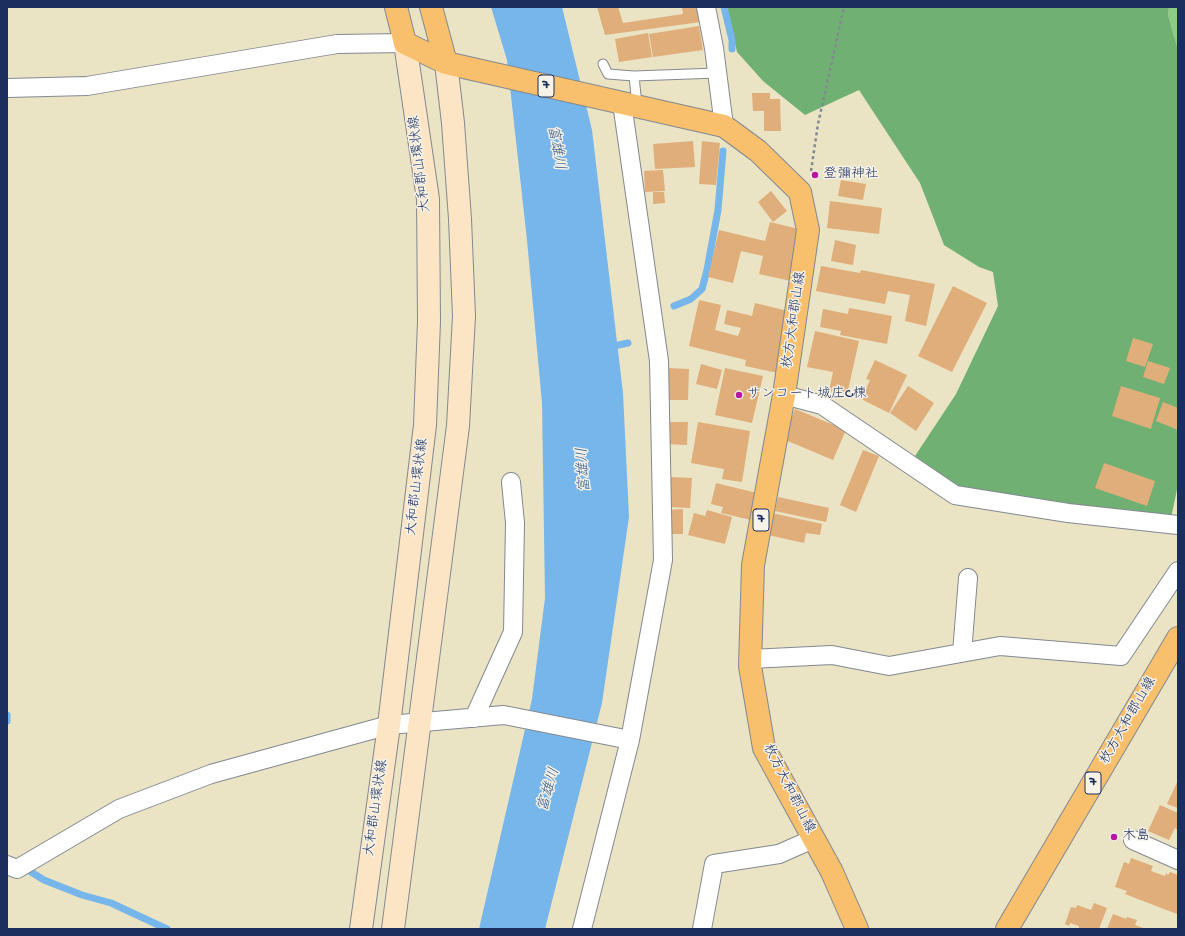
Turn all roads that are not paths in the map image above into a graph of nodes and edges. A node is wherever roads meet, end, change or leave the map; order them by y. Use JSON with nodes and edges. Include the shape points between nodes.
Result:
{"nodes":[{"id":1,"x":396,"y":7,"type":"edge"},
{"id":2,"x":431,"y":7,"type":"edge"},
{"id":3,"x":706,"y":7,"type":"edge"},
{"id":4,"x":405,"y":43,"type":"junction"},
{"id":5,"x":446,"y":63,"type":"junction"},
{"id":6,"x":603,"y":64,"type":"dead end"},
{"id":7,"x":717,"y":73,"type":"junction"},
{"id":8,"x":634,"y":76,"type":"junction"},
{"id":9,"x":7,"y":88,"type":"edge"},
{"id":10,"x":629,"y":105,"type":"junction"},
{"id":11,"x":724,"y":126,"type":"junction"},
{"id":12,"x":784,"y":395,"type":"junction"},
{"id":13,"x":511,"y":482,"type":"dead end"},
{"id":14,"x":1178,"y":525,"type":"edge"},
{"id":15,"x":1178,"y":571,"type":"edge"},
{"id":16,"x":968,"y":578,"type":"dead end"},
{"id":17,"x":1178,"y":638,"type":"edge"},
{"id":18,"x":962,"y":653,"type":"junction"},
{"id":19,"x":750,"y":658,"type":"junction"},
{"id":20,"x":474,"y":718,"type":"junction"},
{"id":21,"x":419,"y":723,"type":"junction"},
{"id":22,"x":389,"y":725,"type":"junction"},
{"id":23,"x":630,"y":740,"type":"junction"},
{"id":24,"x":813,"y":838,"type":"junction"},
{"id":25,"x":1133,"y":840,"type":"dead end"},
{"id":26,"x":1178,"y":860,"type":"edge"},
{"id":27,"x":17,"y":866,"type":"edge"},
{"id":28,"x":361,"y":929,"type":"edge"},
{"id":29,"x":393,"y":929,"type":"edge"},
{"id":30,"x":582,"y":929,"type":"edge"},
{"id":31,"x":702,"y":929,"type":"edge"},
{"id":32,"x":857,"y":929,"type":"edge"},
{"id":33,"x":1007,"y":929,"type":"edge"}],
"edges":[{"from":1,"to":4,"type":"main road"},
{"from":2,"to":5,"type":"main road"},
{"from":3,"to":7,"type":"street"},
{"from":4,"to":5,"type":"main road","name":"枚方大和郡山線","number":"7"},
{"from":4,"to":9,"type":"street","via":[[337,44],[87,86]]},
{"from":4,"to":22,"type":"main road","name":"大和郡山環状線","via":[[428,199],[429,321],[425,425]]},
{"from":5,"to":10,"type":"main road","name":"枚方大和郡山線","number":"7"},
{"from":5,"to":21,"type":"main road","via":[[460,219],[464,316],[458,426]]},
{"from":6,"to":8,"type":"lane","via":[[608,74]]},
{"from":7,"to":8,"type":"lane"},
{"from":7,"to":11,"type":"street"},
{"from":8,"to":10,"type":"lane"},
{"from":10,"to":11,"type":"main road","name":"枚方大和郡山線","number":"7"},
{"from":10,"to":23,"type":"street","via":[[659,361],[663,552]]},
{"from":11,"to":12,"type":"main road","name":"枚方大和郡山線","number":"7","via":[[758,151],[800,192],[808,230]]},
{"from":12,"to":14,"type":"street","via":[[822,405],[955,495],[1068,513]]},
{"from":12,"to":19,"type":"main road","name":"枚方大和郡山線","number":"7","via":[[752,565]]},
{"from":13,"to":20,"type":"street","via":[[515,522],[513,632]]},
{"from":15,"to":18,"type":"street","via":[[1121,656],[1000,646]]},
{"from":16,"to":18,"type":"street"},
{"from":17,"to":33,"type":"main road","name":"枚方大和郡山線","number":"7"},
{"from":18,"to":19,"type":"street","via":[[889,666],[832,655]]},
{"from":19,"to":24,"type":"main road","name":"枚方大和郡山線","number":"7","via":[[764,748]]},
{"from":20,"to":21,"type":"street"},
{"from":20,"to":23,"type":"street","via":[[504,715]]},
{"from":21,"to":22,"type":"street"},
{"from":21,"to":29,"type":"main road"},
{"from":22,"to":27,"type":"street","via":[[211,774],[119,809]]},
{"from":22,"to":28,"type":"main road","name":"大和郡山環状線"},
{"from":23,"to":30,"type":"street"},
{"from":24,"to":31,"type":"street","via":[[779,854],[714,864]]},
{"from":24,"to":32,"type":"main road","name":"枚方大和郡山線","number":"7","via":[[832,872]]},
{"from":25,"to":26,"type":"street"}]}
